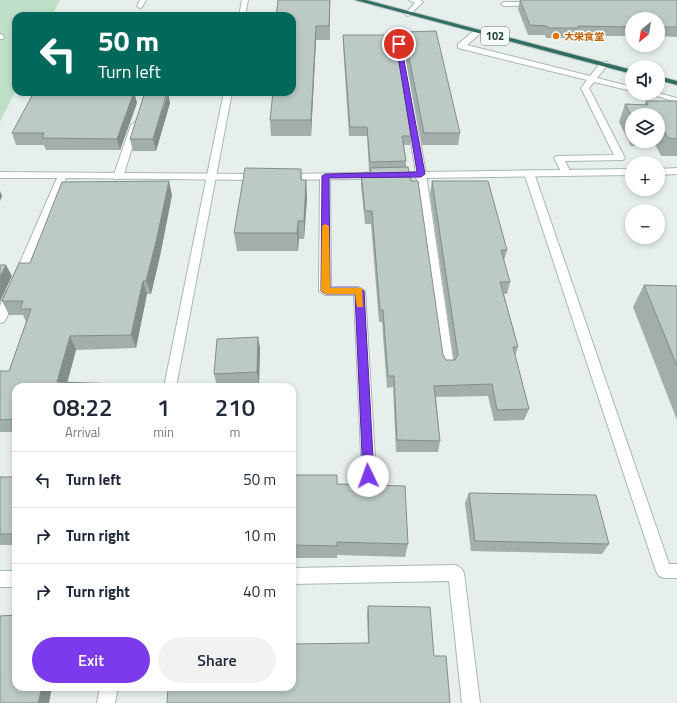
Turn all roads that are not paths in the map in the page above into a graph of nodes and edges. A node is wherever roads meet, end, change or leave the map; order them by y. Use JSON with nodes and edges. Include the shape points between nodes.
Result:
{"nodes":[{"id":1,"x":245,"y":0,"type":"edge"},
{"id":2,"x":358,"y":0,"type":"edge"},
{"id":3,"x":412,"y":0,"type":"edge"},
{"id":4,"x":504,"y":4,"type":"dead end"},
{"id":5,"x":543,"y":4,"type":"edge"},
{"id":6,"x":243,"y":12,"type":"edge"},
{"id":7,"x":408,"y":14,"type":"junction"},
{"id":8,"x":478,"y":32,"type":"junction"},
{"id":9,"x":399,"y":44,"type":"dead end"},
{"id":10,"x":604,"y":64,"type":"junction"},
{"id":11,"x":625,"y":70,"type":"edge"},
{"id":12,"x":592,"y":79,"type":"junction"},
{"id":13,"x":665,"y":80,"type":"edge"},
{"id":14,"x":677,"y":83,"type":"edge"},
{"id":15,"x":625,"y":87,"type":"edge"},
{"id":16,"x":227,"y":96,"type":"edge"},
{"id":17,"x":665,"y":97,"type":"edge"},
{"id":18,"x":677,"y":100,"type":"edge"},
{"id":19,"x":139,"y":113,"type":"edge"},
{"id":20,"x":677,"y":171,"type":"edge"},
{"id":21,"x":625,"y":172,"type":"edge"},
{"id":22,"x":665,"y":172,"type":"edge"},
{"id":23,"x":529,"y":173,"type":"junction"},
{"id":24,"x":566,"y":173,"type":"junction"},
{"id":25,"x":421,"y":174,"type":"junction"},
{"id":26,"x":0,"y":175,"type":"edge"},
{"id":27,"x":325,"y":176,"type":"junction"},
{"id":28,"x":62,"y":177,"type":"junction"},
{"id":29,"x":118,"y":177,"type":"junction"},
{"id":30,"x":212,"y":178,"type":"junction"},
{"id":31,"x":0,"y":319,"type":"edge"},
{"id":32,"x":448,"y":367,"type":"edge"},
{"id":33,"x":171,"y":383,"type":"edge"},
{"id":34,"x":368,"y":476,"type":"dead end"},
{"id":35,"x":677,"y":571,"type":"edge"},
{"id":36,"x":296,"y":576,"type":"edge"},
{"id":37,"x":0,"y":579,"type":"edge"},
{"id":38,"x":12,"y":579,"type":"edge"},
{"id":39,"x":108,"y":691,"type":"edge"},
{"id":40,"x":106,"y":703,"type":"edge"},
{"id":41,"x":471,"y":703,"type":"edge"}],
"edges":[{"from":1,"to":6,"type":"street"},
{"from":2,"to":7,"type":"highway","number":"102"},
{"from":3,"to":7,"type":"street","via":[[420,2]]},
{"from":4,"to":5,"type":"street"},
{"from":7,"to":8,"type":"highway","number":"102"},
{"from":8,"to":10,"type":"highway","number":"102"},
{"from":8,"to":12,"type":"street","via":[[461,46]]},
{"from":9,"to":25,"type":"street"},
{"from":10,"to":11,"type":"highway","number":"102"},
{"from":10,"to":12,"type":"street"},
{"from":12,"to":15,"type":"street"},
{"from":12,"to":24,"type":"street","via":[[585,88],[620,158],[559,158]]},
{"from":13,"to":14,"type":"highway"},
{"from":16,"to":30,"type":"street"},
{"from":17,"to":18,"type":"street"},
{"from":19,"to":29,"type":"street"},
{"from":20,"to":22,"type":"street"},
{"from":21,"to":24,"type":"street"},
{"from":23,"to":24,"type":"street"},
{"from":23,"to":25,"type":"street"},
{"from":23,"to":35,"type":"street","via":[[664,571]]},
{"from":25,"to":27,"type":"street"},
{"from":25,"to":32,"type":"street"},
{"from":26,"to":28,"type":"street"},
{"from":27,"to":30,"type":"street"},
{"from":27,"to":34,"type":"street","via":[[326,291],[359,291]]},
{"from":28,"to":29,"type":"street"},
{"from":28,"to":31,"type":"street"},
{"from":29,"to":30,"type":"street"},
{"from":30,"to":33,"type":"street"},
{"from":36,"to":41,"type":"street","via":[[456,574]]},
{"from":37,"to":38,"type":"street"},
{"from":39,"to":40,"type":"street"}]}
